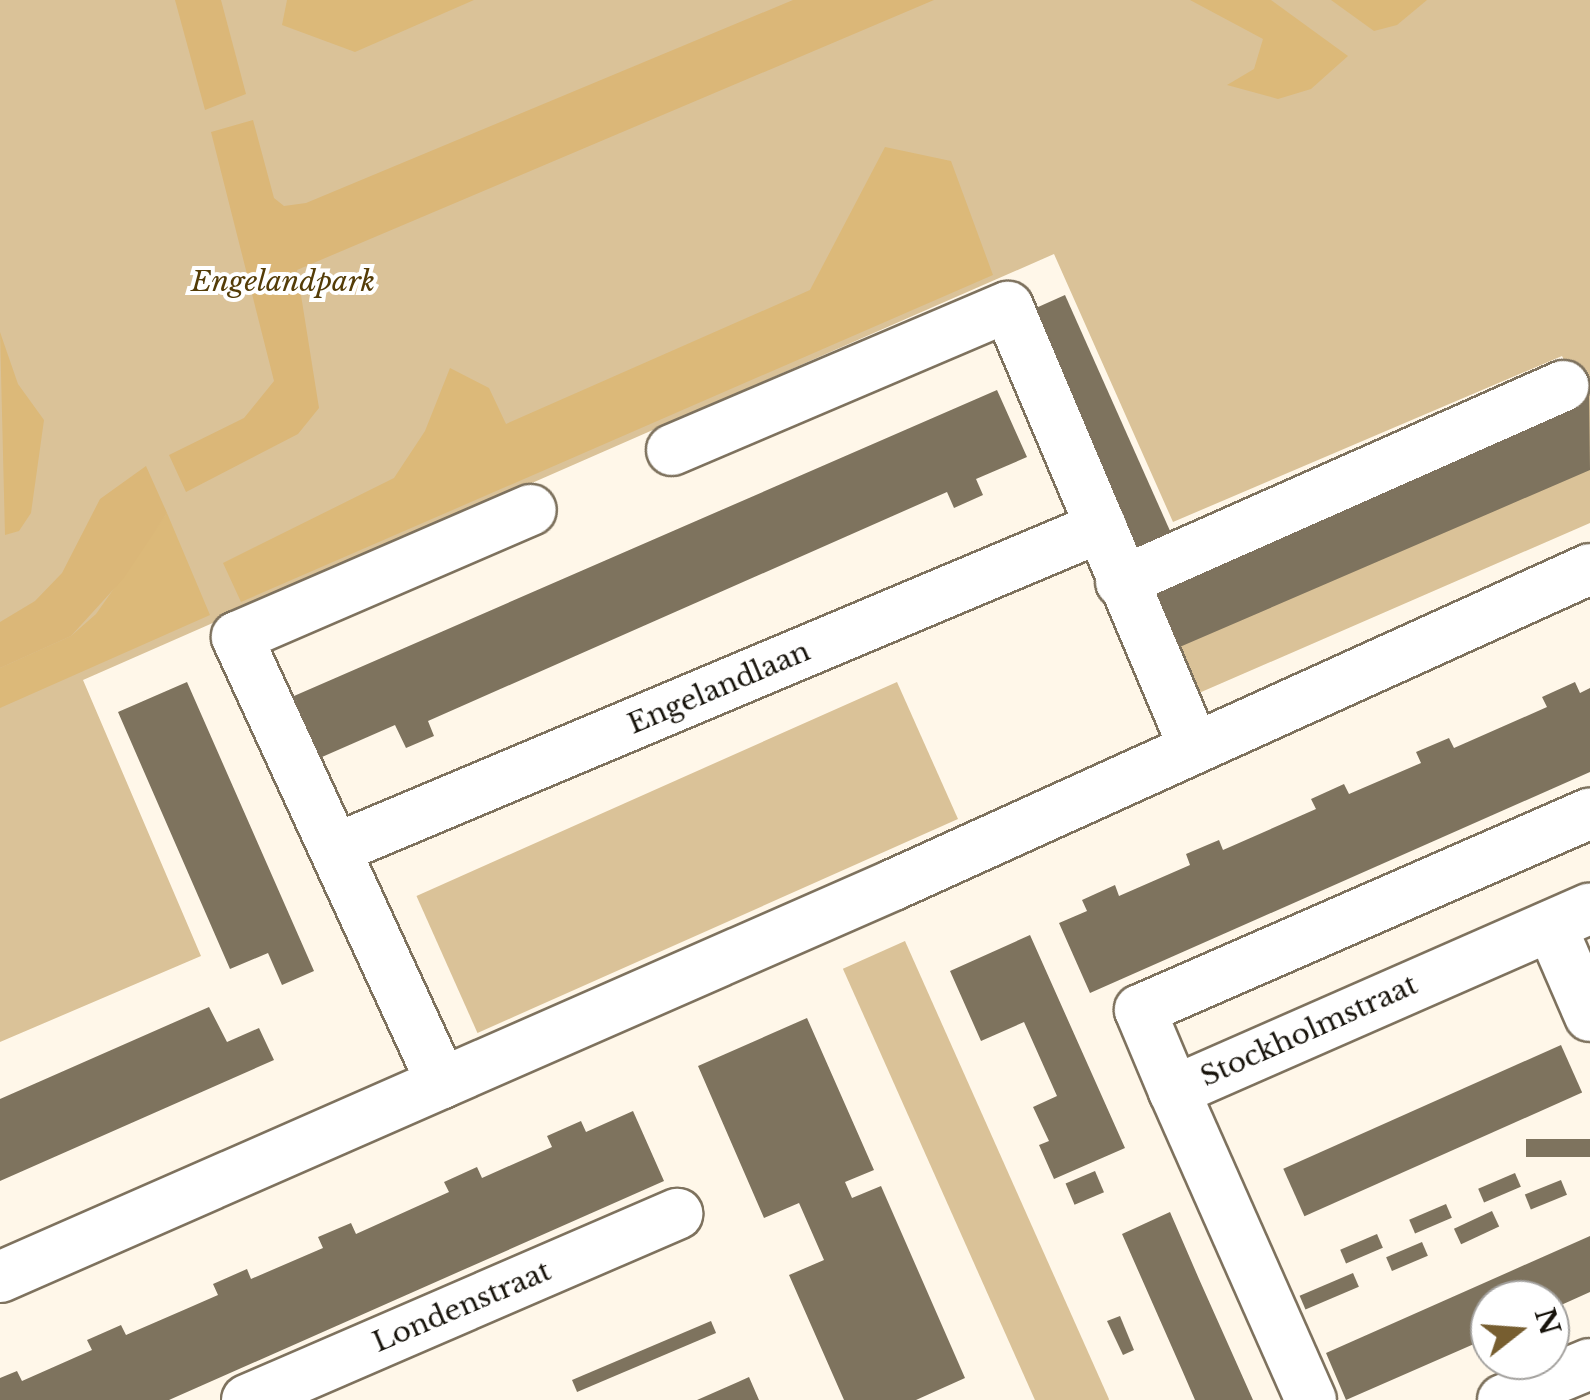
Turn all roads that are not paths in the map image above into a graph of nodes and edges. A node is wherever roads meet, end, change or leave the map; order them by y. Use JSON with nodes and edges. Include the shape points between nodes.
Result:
{"nodes":[{"id":1,"x":1563,"y":386,"type":"dead end"},
{"id":2,"x":672,"y":450,"type":"dead end"},
{"id":3,"x":531,"y":510,"type":"dead end"},
{"id":4,"x":1101,"y":527,"type":"junction"},
{"id":5,"x":1590,"y":569,"type":"edge"},
{"id":6,"x":1121,"y":582,"type":"junction"},
{"id":7,"x":1194,"y":748,"type":"junction"},
{"id":8,"x":1590,"y":813,"type":"edge"},
{"id":9,"x":338,"y":848,"type":"junction"},
{"id":10,"x":1571,"y":917,"type":"edge"},
{"id":11,"x":1590,"y":1016,"type":"edge"},
{"id":12,"x":442,"y":1083,"type":"junction"},
{"id":13,"x":1174,"y":1091,"type":"junction"},
{"id":14,"x":677,"y":1214,"type":"dead end"},
{"id":15,"x":0,"y":1277,"type":"edge"},
{"id":16,"x":1590,"y":1364,"type":"edge"},
{"id":17,"x":246,"y":1400,"type":"edge"},
{"id":18,"x":1311,"y":1400,"type":"edge"},
{"id":19,"x":1503,"y":1400,"type":"edge"}],
"edges":[{"from":1,"to":6,"type":"street"},
{"from":2,"to":4,"type":"street","via":[[1008,307]]},
{"from":3,"to":9,"type":"street","via":[[237,637]]},
{"from":4,"to":6,"type":"street"},
{"from":4,"to":9,"type":"street","name":"Engelandlaan"},
{"from":5,"to":7,"type":"street"},
{"from":6,"to":7,"type":"street"},
{"from":7,"to":12,"type":"street"},
{"from":8,"to":13,"type":"street","via":[[1140,1010]]},
{"from":9,"to":12,"type":"street"},
{"from":10,"to":11,"type":"street"},
{"from":10,"to":13,"type":"street","name":"Stockholmstraat"},
{"from":12,"to":15,"type":"street"},
{"from":13,"to":18,"type":"street","name":"Stockholmstraat"},
{"from":14,"to":17,"type":"street","name":"Londenstraat"},
{"from":16,"to":19,"type":"street"}]}
